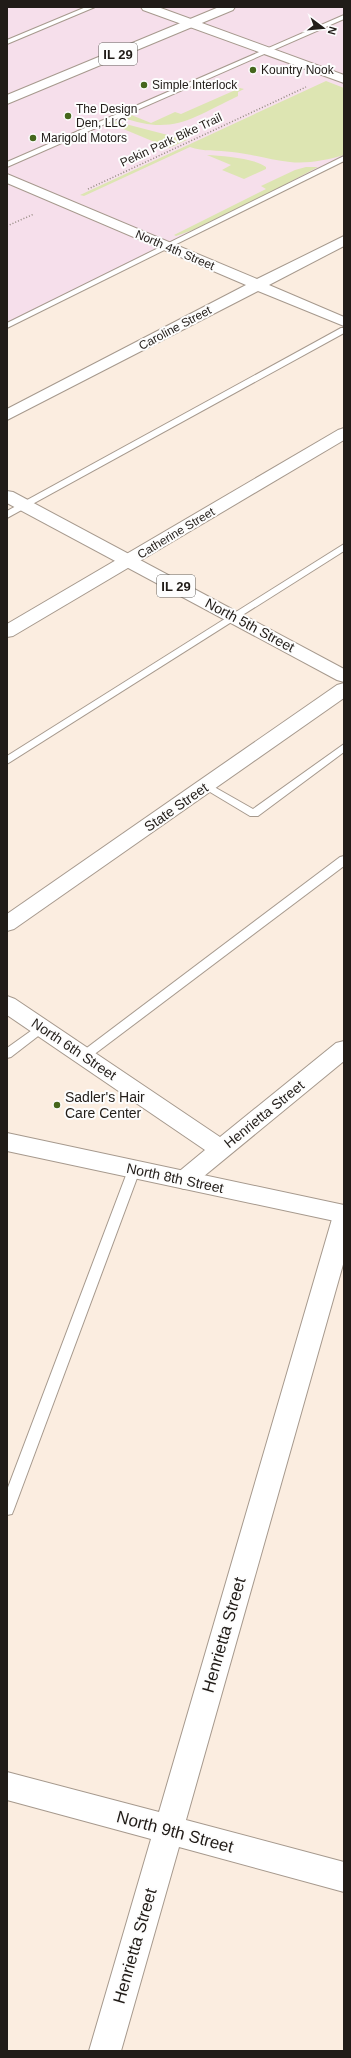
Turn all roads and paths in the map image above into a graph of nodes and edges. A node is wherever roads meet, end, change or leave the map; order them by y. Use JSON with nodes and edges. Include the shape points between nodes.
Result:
{"nodes":[{"id":1,"x":92,"y":7,"type":"edge"},
{"id":2,"x":147,"y":7,"type":"edge"},
{"id":3,"x":229,"y":7,"type":"edge"},
{"id":4,"x":344,"y":17,"type":"edge"},
{"id":5,"x":190,"y":23,"type":"junction"},
{"id":6,"x":7,"y":42,"type":"edge"},
{"id":7,"x":266,"y":51,"type":"junction"},
{"id":8,"x":340,"y":78,"type":"edge"},
{"id":9,"x":7,"y":100,"type":"edge"},
{"id":10,"x":344,"y":158,"type":"edge"},
{"id":11,"x":7,"y":165,"type":"edge"},
{"id":12,"x":7,"y":178,"type":"edge"},
{"id":13,"x":61,"y":201,"type":"junction"},
{"id":14,"x":7,"y":226,"type":"edge"},
{"id":15,"x":344,"y":240,"type":"edge"},
{"id":16,"x":167,"y":246,"type":"junction"},
{"id":17,"x":257,"y":285,"type":"junction"},
{"id":18,"x":344,"y":322,"type":"edge"},
{"id":19,"x":7,"y":326,"type":"edge"},
{"id":20,"x":344,"y":330,"type":"edge"},
{"id":21,"x":7,"y":416,"type":"edge"},
{"id":22,"x":344,"y":433,"type":"edge"},
{"id":23,"x":7,"y":496,"type":"edge"},
{"id":24,"x":24,"y":505,"type":"junction"},
{"id":25,"x":7,"y":515,"type":"edge"},
{"id":26,"x":344,"y":547,"type":"edge"},
{"id":27,"x":128,"y":560,"type":"junction"},
{"id":28,"x":233,"y":617,"type":"junction"},
{"id":29,"x":7,"y":632,"type":"edge"},
{"id":30,"x":344,"y":676,"type":"edge"},
{"id":31,"x":344,"y":689,"type":"edge"},
{"id":32,"x":344,"y":748,"type":"edge"},
{"id":33,"x":7,"y":761,"type":"edge"},
{"id":34,"x":205,"y":786,"type":"junction"},
{"id":35,"x":344,"y":860,"type":"edge"},
{"id":36,"x":7,"y":924,"type":"edge"},
{"id":37,"x":7,"y":1004,"type":"edge"},
{"id":38,"x":42,"y":1027,"type":"junction"},
{"id":39,"x":344,"y":1049,"type":"edge"},
{"id":40,"x":7,"y":1054,"type":"edge"},
{"id":41,"x":84,"y":1056,"type":"junction"},
{"id":42,"x":7,"y":1142,"type":"edge"},
{"id":43,"x":220,"y":1149,"type":"junction"},
{"id":44,"x":134,"y":1170,"type":"junction"},
{"id":45,"x":184,"y":1180,"type":"junction"},
{"id":46,"x":344,"y":1214,"type":"edge"},
{"id":47,"x":344,"y":1219,"type":"edge"},
{"id":48,"x":7,"y":1509,"type":"edge"},
{"id":49,"x":7,"y":1786,"type":"edge"},
{"id":50,"x":168,"y":1830,"type":"junction"},
{"id":51,"x":344,"y":1877,"type":"edge"},
{"id":52,"x":105,"y":2051,"type":"edge"}],
"edges":[{"from":1,"to":6,"type":"lane"},
{"from":2,"to":5,"type":"street"},
{"from":3,"to":5,"type":"street","number":"IL 29"},
{"from":4,"to":7,"type":"lane"},
{"from":5,"to":7,"type":"street"},
{"from":5,"to":9,"type":"street","number":"IL 29"},
{"from":7,"to":8,"type":"street"},
{"from":7,"to":11,"type":"lane"},
{"from":8,"to":13,"type":"path","name":"Pekin Park Bike Trail","via":[[315,83]]},
{"from":10,"to":16,"type":"lane"},
{"from":12,"to":13,"type":"street","name":"North 4th Street"},
{"from":13,"to":14,"type":"path","name":"Pekin Park Bike Trail"},
{"from":13,"to":16,"type":"street","name":"North 4th Street"},
{"from":15,"to":17,"type":"street","name":"Caroline Street"},
{"from":16,"to":17,"type":"street","name":"North 4th Street"},
{"from":16,"to":19,"type":"lane"},
{"from":17,"to":18,"type":"street","name":"North 4th Street"},
{"from":17,"to":21,"type":"street","name":"Caroline Street"},
{"from":20,"to":24,"type":"lane"},
{"from":22,"to":27,"type":"street","name":"Catherine Street"},
{"from":23,"to":24,"type":"street","name":"North 5th Street","number":"IL 29"},
{"from":24,"to":25,"type":"lane"},
{"from":24,"to":27,"type":"street","name":"North 5th Street","number":"IL 29"},
{"from":26,"to":28,"type":"lane"},
{"from":27,"to":28,"type":"street","name":"North 5th Street","number":"IL 29"},
{"from":27,"to":29,"type":"street","name":"Catherine Street"},
{"from":28,"to":30,"type":"street","name":"North 5th Street","number":"IL 29"},
{"from":28,"to":33,"type":"lane"},
{"from":31,"to":34,"type":"street","name":"State Street"},
{"from":32,"to":34,"type":"lane","via":[[254,814]]},
{"from":34,"to":36,"type":"street","name":"State Street"},
{"from":35,"to":41,"type":"lane"},
{"from":37,"to":38,"type":"street","name":"North 6th Street"},
{"from":38,"to":40,"type":"lane"},
{"from":38,"to":41,"type":"street","name":"North 6th Street"},
{"from":39,"to":43,"type":"street","name":"Henrietta Street"},
{"from":41,"to":43,"type":"street","name":"North 6th Street"},
{"from":42,"to":44,"type":"street","name":"North 8th Street"},
{"from":43,"to":45,"type":"street","name":"Henrietta Street"},
{"from":44,"to":45,"type":"street","name":"North 8th Street"},
{"from":44,"to":48,"type":"lane"},
{"from":45,"to":46,"type":"street","name":"North 8th Street"},
{"from":47,"to":50,"type":"street","name":"Henrietta Street"},
{"from":49,"to":50,"type":"street","name":"North 9th Street"},
{"from":50,"to":51,"type":"street","name":"North 9th Street"},
{"from":50,"to":52,"type":"street","name":"Henrietta Street"}]}
